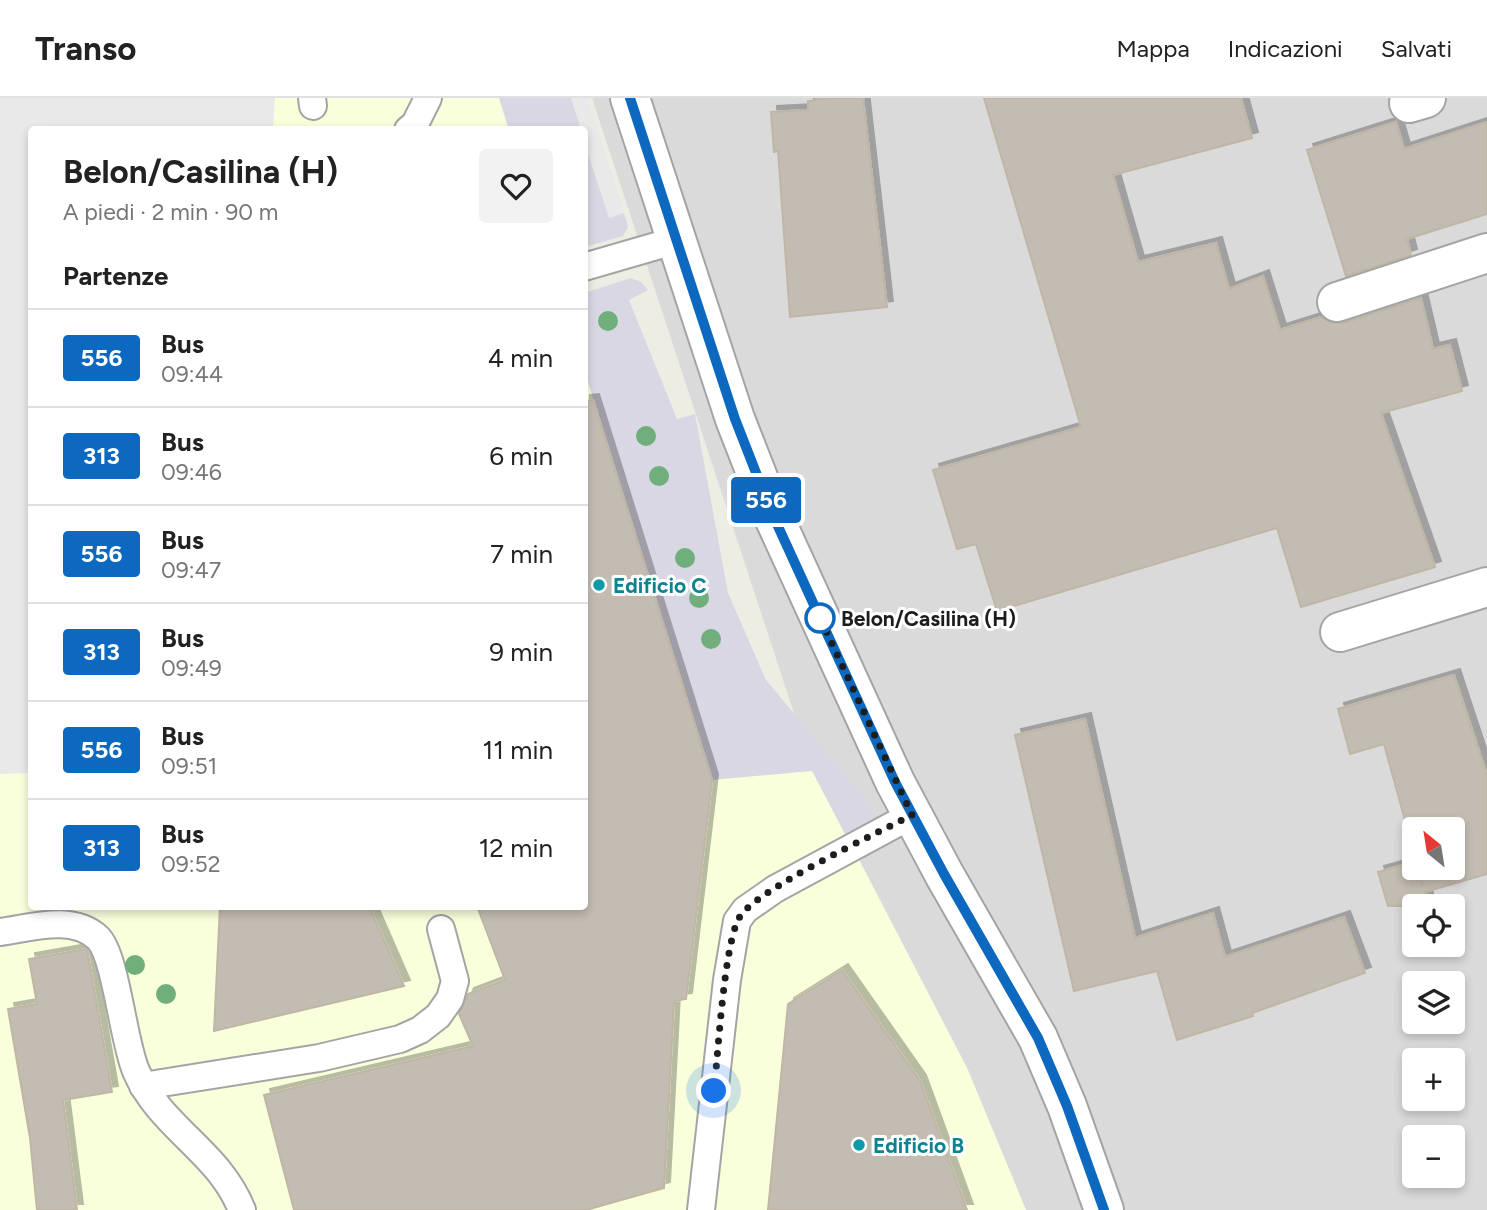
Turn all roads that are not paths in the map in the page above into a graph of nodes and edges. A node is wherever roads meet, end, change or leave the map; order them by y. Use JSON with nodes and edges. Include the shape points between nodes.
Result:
{"nodes":[{"id":1,"x":428,"y":98,"type":"edge"},
{"id":2,"x":630,"y":98,"type":"edge"},
{"id":3,"x":413,"y":126,"type":"edge"},
{"id":4,"x":677,"y":240,"type":"junction"},
{"id":5,"x":1487,"y":253,"type":"edge"},
{"id":6,"x":588,"y":266,"type":"edge"},
{"id":7,"x":1337,"y":302,"type":"dead end"},
{"id":8,"x":1487,"y":587,"type":"edge"},
{"id":9,"x":1339,"y":632,"type":"dead end"},
{"id":10,"x":912,"y":815,"type":"junction"},
{"id":11,"x":440,"y":929,"type":"dead end"},
{"id":12,"x":0,"y":932,"type":"edge"},
{"id":13,"x":143,"y":1086,"type":"junction"},
{"id":14,"x":242,"y":1210,"type":"edge"},
{"id":15,"x":701,"y":1210,"type":"edge"},
{"id":16,"x":1104,"y":1210,"type":"edge"}],
"edges":[{"from":1,"to":3,"type":"lane"},
{"from":2,"to":4,"type":"street"},
{"from":4,"to":6,"type":"lane"},
{"from":4,"to":10,"type":"street","via":[[753,468]]},
{"from":5,"to":7,"type":"street"},
{"from":8,"to":9,"type":"street"},
{"from":10,"to":15,"type":"lane","via":[[775,889],[737,921]]},
{"from":10,"to":16,"type":"street","via":[[1038,1038]]},
{"from":11,"to":13,"type":"lane","via":[[455,981],[438,1016],[420,1030],[319,1058]]},
{"from":12,"to":13,"type":"lane","via":[[59,924],[80,928],[100,940],[130,1057]]},
{"from":13,"to":14,"type":"lane","via":[[163,1114],[215,1162]]}]}
